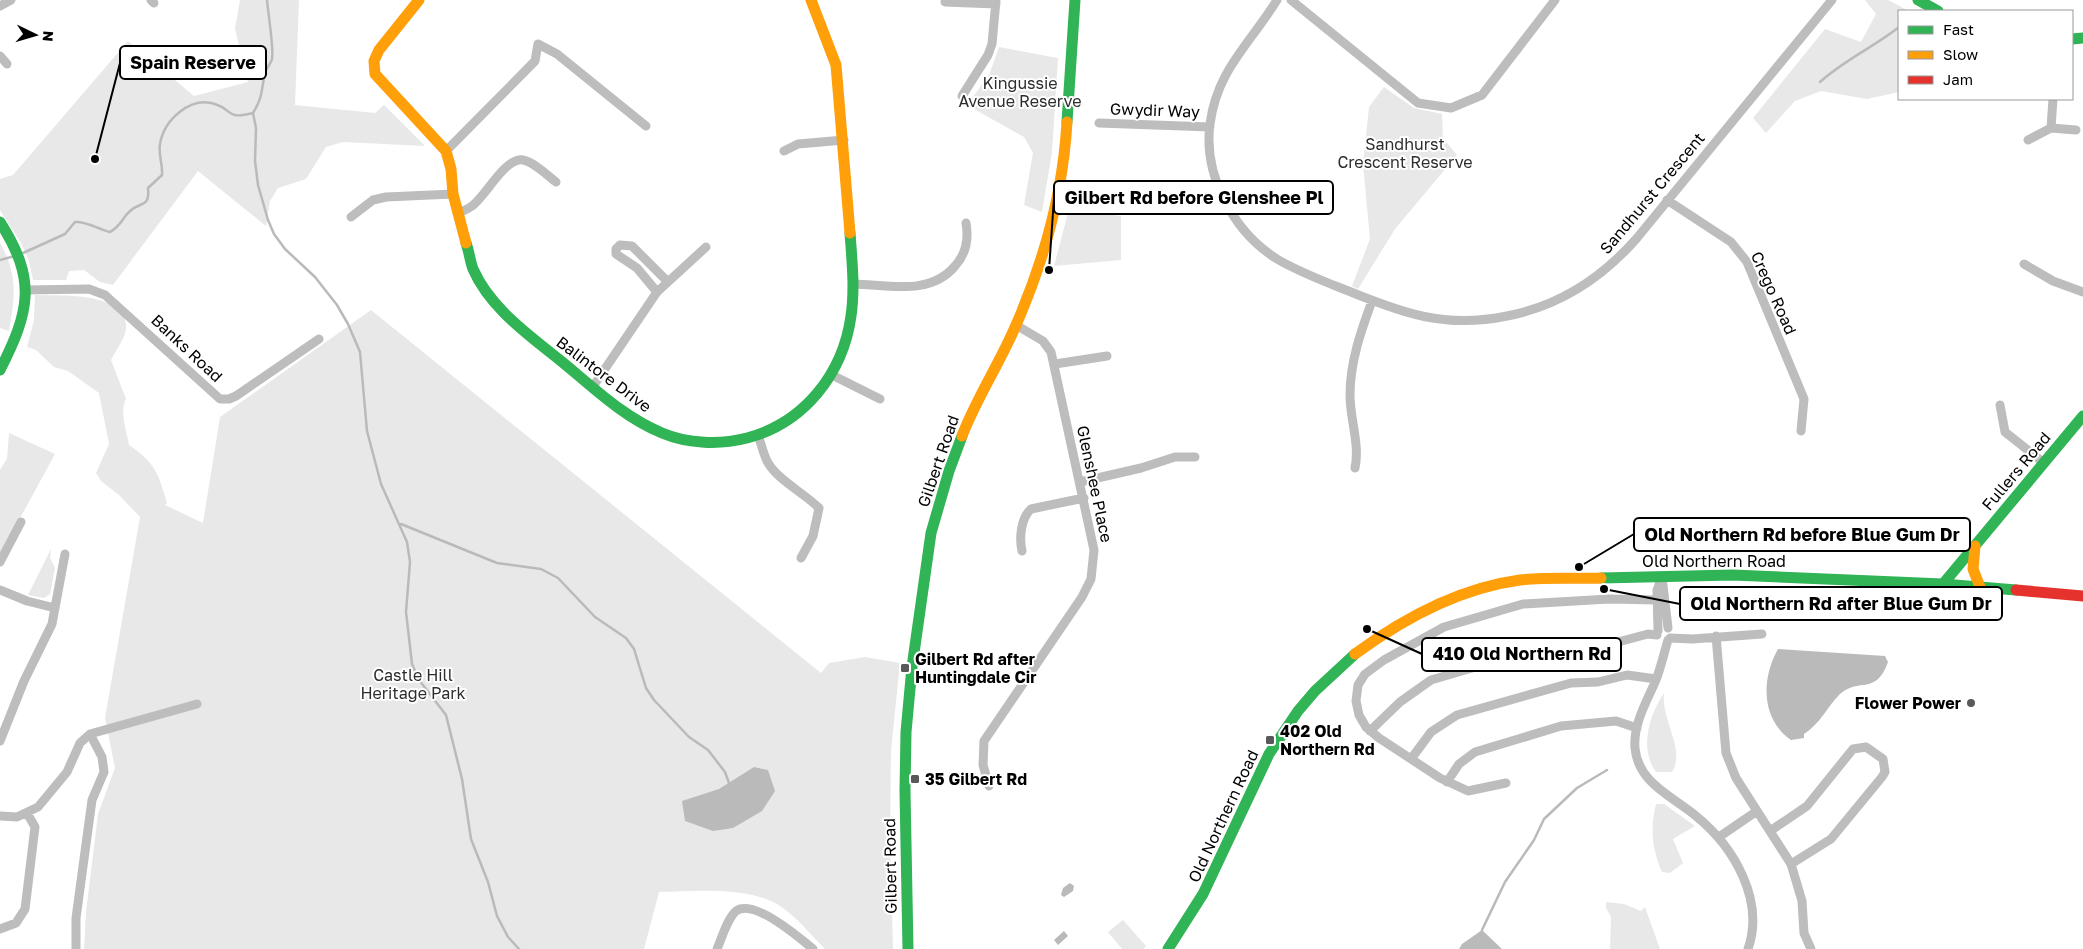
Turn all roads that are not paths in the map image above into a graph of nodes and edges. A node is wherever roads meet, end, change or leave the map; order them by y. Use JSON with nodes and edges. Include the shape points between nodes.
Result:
{"nodes":[{"id":1,"x":10,"y":0,"type":"edge"},
{"id":2,"x":419,"y":0,"type":"edge"},
{"id":3,"x":810,"y":0,"type":"edge"},
{"id":4,"x":1075,"y":0,"type":"edge"},
{"id":5,"x":1277,"y":0,"type":"edge"},
{"id":6,"x":1291,"y":0,"type":"edge"},
{"id":7,"x":1556,"y":0,"type":"edge"},
{"id":8,"x":1832,"y":0,"type":"edge"},
{"id":9,"x":1918,"y":0,"type":"edge"},
{"id":10,"x":945,"y":2,"type":"dead end"},
{"id":11,"x":996,"y":2,"type":"edge"},
{"id":12,"x":0,"y":6,"type":"edge"},
{"id":13,"x":1936,"y":10,"type":"edge"},
{"id":14,"x":0,"y":56,"type":"edge"},
{"id":15,"x":7,"y":64,"type":"dead end"},
{"id":16,"x":962,"y":96,"type":"dead end"},
{"id":17,"x":2053,"y":100,"type":"edge"},
{"id":18,"x":1100,"y":123,"type":"dead end"},
{"id":19,"x":646,"y":126,"type":"dead end"},
{"id":20,"x":1210,"y":127,"type":"junction"},
{"id":21,"x":2051,"y":128,"type":"junction"},
{"id":22,"x":2076,"y":130,"type":"dead end"},
{"id":23,"x":844,"y":140,"type":"junction"},
{"id":24,"x":2028,"y":140,"type":"dead end"},
{"id":25,"x":446,"y":151,"type":"junction"},
{"id":26,"x":784,"y":151,"type":"dead end"},
{"id":27,"x":556,"y":182,"type":"dead end"},
{"id":28,"x":453,"y":194,"type":"junction"},
{"id":29,"x":1667,"y":200,"type":"junction"},
{"id":30,"x":458,"y":213,"type":"junction"},
{"id":31,"x":350,"y":217,"type":"dead end"},
{"id":32,"x":0,"y":222,"type":"edge"},
{"id":33,"x":966,"y":223,"type":"dead end"},
{"id":34,"x":706,"y":247,"type":"dead end"},
{"id":35,"x":2024,"y":264,"type":"dead end"},
{"id":36,"x":667,"y":281,"type":"junction"},
{"id":37,"x":854,"y":284,"type":"junction"},
{"id":38,"x":26,"y":290,"type":"junction"},
{"id":39,"x":657,"y":292,"type":"junction"},
{"id":40,"x":2083,"y":292,"type":"edge"},
{"id":41,"x":1372,"y":301,"type":"junction"},
{"id":42,"x":1016,"y":325,"type":"junction"},
{"id":43,"x":319,"y":339,"type":"dead end"},
{"id":44,"x":1107,"y":356,"type":"dead end"},
{"id":45,"x":1055,"y":364,"type":"junction"},
{"id":46,"x":0,"y":370,"type":"edge"},
{"id":47,"x":830,"y":374,"type":"junction"},
{"id":48,"x":592,"y":388,"type":"junction"},
{"id":49,"x":880,"y":399,"type":"dead end"},
{"id":50,"x":2000,"y":404,"type":"dead end"},
{"id":51,"x":2083,"y":416,"type":"edge"},
{"id":52,"x":1801,"y":431,"type":"dead end"},
{"id":53,"x":758,"y":435,"type":"junction"},
{"id":54,"x":1195,"y":457,"type":"dead end"},
{"id":55,"x":2044,"y":463,"type":"junction"},
{"id":56,"x":1355,"y":468,"type":"dead end"},
{"id":57,"x":1080,"y":482,"type":"junction"},
{"id":58,"x":1084,"y":498,"type":"junction"},
{"id":59,"x":21,"y":522,"type":"dead end"},
{"id":60,"x":1975,"y":546,"type":"junction"},
{"id":61,"x":1022,"y":551,"type":"dead end"},
{"id":62,"x":65,"y":554,"type":"dead end"},
{"id":63,"x":800,"y":558,"type":"dead end"},
{"id":64,"x":0,"y":562,"type":"edge"},
{"id":65,"x":1662,"y":577,"type":"junction"},
{"id":66,"x":1943,"y":584,"type":"junction"},
{"id":67,"x":1980,"y":587,"type":"junction"},
{"id":68,"x":0,"y":590,"type":"edge"},
{"id":69,"x":2083,"y":596,"type":"edge"},
{"id":70,"x":1657,"y":600,"type":"junction"},
{"id":71,"x":55,"y":608,"type":"junction"},
{"id":72,"x":1762,"y":634,"type":"dead end"},
{"id":73,"x":1666,"y":635,"type":"junction"},
{"id":74,"x":1716,"y":636,"type":"junction"},
{"id":75,"x":1656,"y":679,"type":"junction"},
{"id":76,"x":197,"y":704,"type":"dead end"},
{"id":77,"x":1636,"y":728,"type":"junction"},
{"id":78,"x":1370,"y":731,"type":"junction"},
{"id":79,"x":90,"y":734,"type":"junction"},
{"id":80,"x":0,"y":741,"type":"edge"},
{"id":81,"x":1411,"y":759,"type":"junction"},
{"id":82,"x":1447,"y":782,"type":"junction"},
{"id":83,"x":1506,"y":783,"type":"dead end"},
{"id":84,"x":988,"y":786,"type":"dead end"},
{"id":85,"x":1757,"y":811,"type":"junction"},
{"id":86,"x":27,"y":813,"type":"junction"},
{"id":87,"x":0,"y":816,"type":"edge"},
{"id":88,"x":1770,"y":831,"type":"junction"},
{"id":89,"x":1719,"y":837,"type":"junction"},
{"id":90,"x":1791,"y":864,"type":"junction"},
{"id":91,"x":0,"y":929,"type":"edge"},
{"id":92,"x":76,"y":949,"type":"edge"},
{"id":93,"x":717,"y":949,"type":"edge"},
{"id":94,"x":813,"y":949,"type":"edge"},
{"id":95,"x":908,"y":949,"type":"edge"},
{"id":96,"x":1168,"y":949,"type":"edge"},
{"id":97,"x":1748,"y":949,"type":"edge"},
{"id":98,"x":1810,"y":949,"type":"edge"}],
"edges":[{"from":1,"to":12,"type":"street"},
{"from":2,"to":25,"type":"main road","name":"Balintore Drive","via":[[379,50],[374,62],[375,74]]},
{"from":3,"to":23,"type":"main road","name":"Balintore Drive","via":[[836,65]]},
{"from":4,"to":42,"type":"main road","name":"Gilbert Road","via":[[1068,127],[1058,198],[1039,264]]},
{"from":5,"to":20,"type":"street","name":"Sandhurst Crescent","via":[[1225,74],[1217,92]]},
{"from":6,"to":7,"type":"street","via":[[1418,103],[1451,108],[1482,95]]},
{"from":8,"to":29,"type":"street","name":"Sandhurst Crescent"},
{"from":9,"to":13,"type":"main road"},
{"from":10,"to":11,"type":"street"},
{"from":11,"to":16,"type":"street","via":[[992,44]]},
{"from":14,"to":15,"type":"street"},
{"from":17,"to":21,"type":"street"},
{"from":18,"to":20,"type":"street","name":"Gwydir Way"},
{"from":19,"to":25,"type":"street","via":[[557,54],[538,44],[535,61]]},
{"from":20,"to":41,"type":"street","name":"Sandhurst Crescent","via":[[1212,165],[1220,193],[1234,218],[1254,241],[1277,259],[1300,271]]},
{"from":21,"to":22,"type":"street"},
{"from":21,"to":24,"type":"street"},
{"from":23,"to":26,"type":"street","via":[[798,144]]},
{"from":23,"to":37,"type":"main road","name":"Balintore Drive"},
{"from":25,"to":28,"type":"main road","name":"Balintore Drive"},
{"from":27,"to":30,"type":"street","via":[[530,162],[514,161],[473,205]]},
{"from":28,"to":30,"type":"main road","name":"Balintore Drive"},
{"from":28,"to":31,"type":"street","via":[[386,197],[373,200]]},
{"from":29,"to":41,"type":"street","name":"Sandhurst Crescent","via":[[1608,268],[1575,291],[1529,311],[1487,319],[1437,320]]},
{"from":29,"to":52,"type":"street","name":"Crego Road","via":[[1731,242],[1747,262],[1804,399]]},
{"from":30,"to":48,"type":"main road","name":"Balintore Drive","via":[[481,284],[511,320]]},
{"from":32,"to":38,"type":"main road","via":[[19,255]]},
{"from":33,"to":37,"type":"street","via":[[968,242],[961,260],[946,277],[932,284],[916,286]]},
{"from":34,"to":36,"type":"street"},
{"from":35,"to":40,"type":"street","via":[[2053,281]]},
{"from":36,"to":39,"type":"street"},
{"from":36,"to":39,"type":"street","via":[[632,246],[620,245],[616,249],[616,254],[637,268]]},
{"from":37,"to":47,"type":"main road","name":"Balintore Drive","via":[[847,337]]},
{"from":38,"to":43,"type":"street","name":"Banks Road","via":[[89,289],[105,295],[217,397],[224,399],[236,396]]},
{"from":38,"to":46,"type":"main road","via":[[20,331]]},
{"from":39,"to":48,"type":"street"},
{"from":41,"to":56,"type":"street","via":[[1357,344],[1350,395],[1357,456]]},
{"from":42,"to":45,"type":"street","name":"Glenshee Place","via":[[1043,341]]},
{"from":42,"to":95,"type":"main road","name":"Gilbert Road","via":[[967,423],[931,533],[906,732]]},
{"from":44,"to":45,"type":"street"},
{"from":45,"to":57,"type":"street","name":"Glenshee Place"},
{"from":47,"to":49,"type":"street"},
{"from":47,"to":53,"type":"main road","name":"Balintore Drive","via":[[808,406]]},
{"from":48,"to":53,"type":"main road","name":"Balintore Drive","via":[[629,417],[663,434],[694,442],[731,442]]},
{"from":50,"to":55,"type":"street","via":[[2005,432]]},
{"from":51,"to":55,"type":"main road","name":"Fullers Road"},
{"from":53,"to":63,"type":"street","via":[[767,461],[779,476],[819,508],[813,536]]},
{"from":54,"to":57,"type":"street","via":[[1175,457]]},
{"from":55,"to":60,"type":"main road","name":"Fullers Road"},
{"from":57,"to":58,"type":"street","name":"Glenshee Place"},
{"from":58,"to":61,"type":"street","via":[[1027,512],[1021,533]]},
{"from":58,"to":84,"type":"street","name":"Glenshee Place","via":[[1094,550],[1090,579],[1082,597],[984,741],[983,765]]},
{"from":59,"to":64,"type":"street"},
{"from":60,"to":66,"type":"main road","name":"Fullers Road"},
{"from":60,"to":67,"type":"main road","via":[[1973,569]]},
{"from":62,"to":71,"type":"street"},
{"from":65,"to":66,"type":"main road","name":"Old Northern Road","via":[[1742,575]]},
{"from":65,"to":70,"type":"street","via":[[1656,590]]},
{"from":65,"to":73,"type":"street"},
{"from":65,"to":96,"type":"main road","name":"Old Northern Road","via":[[1521,580],[1480,588],[1443,601],[1365,647],[1315,691],[1283,732],[1255,782],[1204,894]]},
{"from":66,"to":67,"type":"main road","name":"Old Northern Road"},
{"from":67,"to":69,"type":"main road","name":"Old Northern Road"},
{"from":68,"to":71,"type":"street"},
{"from":70,"to":73,"type":"street"},
{"from":70,"to":78,"type":"street","via":[[1523,604],[1444,627],[1365,674],[1358,686],[1356,701],[1359,715]]},
{"from":71,"to":80,"type":"street","via":[[50,628]]},
{"from":72,"to":74,"type":"street"},
{"from":73,"to":74,"type":"street","via":[[1692,640]]},
{"from":73,"to":75,"type":"street"},
{"from":73,"to":78,"type":"street","via":[[1648,634],[1618,642],[1572,644],[1497,660],[1431,680],[1400,702]]},
{"from":74,"to":85,"type":"street","via":[[1724,748],[1733,774]]},
{"from":75,"to":77,"type":"street"},
{"from":75,"to":81,"type":"street","via":[[1627,675],[1598,682],[1571,683],[1457,714],[1431,732]]},
{"from":76,"to":79,"type":"street"},
{"from":77,"to":82,"type":"street","via":[[1616,721],[1561,726],[1475,752],[1460,764]]},
{"from":77,"to":89,"type":"street","via":[[1636,754],[1647,778]]},
{"from":78,"to":81,"type":"street"},
{"from":79,"to":86,"type":"street","via":[[80,743],[67,772],[38,807]]},
{"from":79,"to":92,"type":"street","via":[[102,757],[104,772],[92,800],[76,918]]},
{"from":81,"to":82,"type":"street"},
{"from":82,"to":83,"type":"street","via":[[1468,792]]},
{"from":85,"to":88,"type":"street"},
{"from":85,"to":89,"type":"street"},
{"from":86,"to":87,"type":"street","via":[[17,817]]},
{"from":86,"to":91,"type":"street","via":[[35,827],[25,909],[16,923]]},
{"from":88,"to":90,"type":"street"},
{"from":88,"to":90,"type":"street","via":[[1807,806],[1853,749],[1866,747],[1883,759],[1885,772],[1882,778],[1831,839]]},
{"from":89,"to":97,"type":"street","via":[[1751,896],[1754,926]]},
{"from":90,"to":98,"type":"street","via":[[1802,901],[1804,933]]},
{"from":93,"to":94,"type":"street","via":[[734,915],[745,908],[777,922]]}]}
